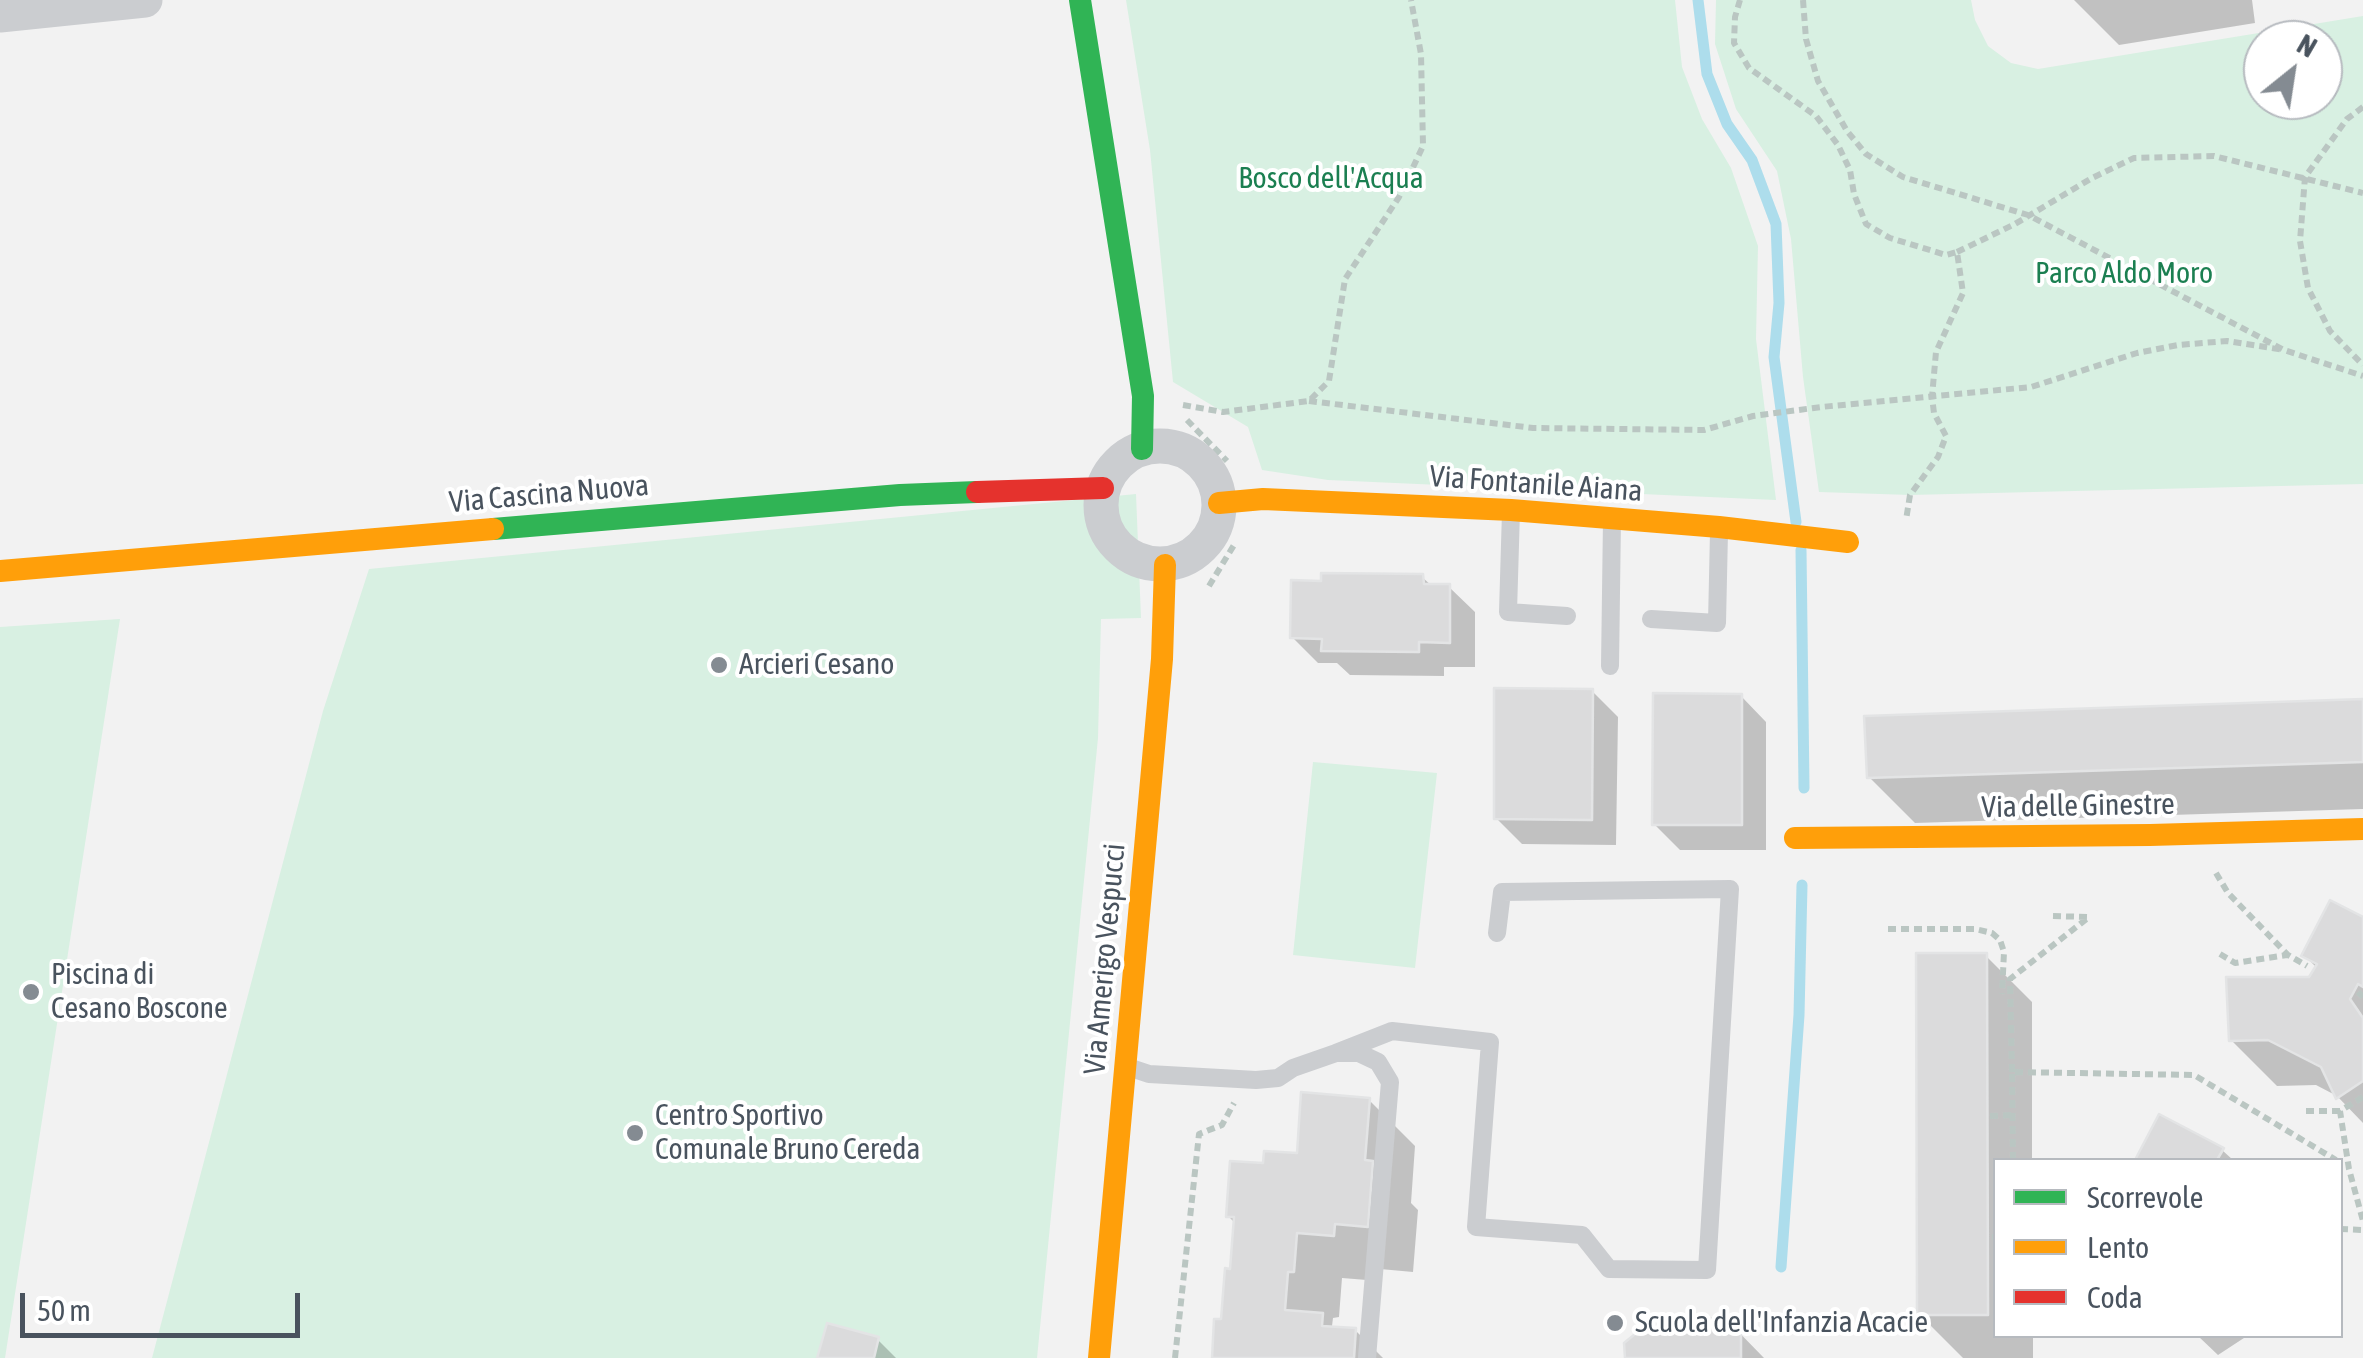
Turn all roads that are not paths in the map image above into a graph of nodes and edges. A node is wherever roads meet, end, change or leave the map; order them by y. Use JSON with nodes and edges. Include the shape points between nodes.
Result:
{"nodes":[{"id":1,"x":145,"y":0,"type":"edge"},
{"id":2,"x":1080,"y":0,"type":"edge"},
{"id":3,"x":0,"y":15,"type":"edge"},
{"id":4,"x":1142,"y":449,"type":"junction"},
{"id":5,"x":1103,"y":488,"type":"junction"},
{"id":6,"x":1219,"y":503,"type":"junction"},
{"id":7,"x":1511,"y":510,"type":"junction"},
{"id":8,"x":1612,"y":518,"type":"junction"},
{"id":9,"x":1719,"y":527,"type":"junction"},
{"id":10,"x":1848,"y":542,"type":"dead end"},
{"id":11,"x":1165,"y":564,"type":"junction"},
{"id":12,"x":0,"y":571,"type":"edge"},
{"id":13,"x":1567,"y":616,"type":"dead end"},
{"id":14,"x":1651,"y":618,"type":"dead end"},
{"id":15,"x":1610,"y":666,"type":"dead end"},
{"id":16,"x":2363,"y":829,"type":"edge"},
{"id":17,"x":1795,"y":838,"type":"dead end"},
{"id":18,"x":1497,"y":933,"type":"dead end"},
{"id":19,"x":1336,"y":1053,"type":"junction"},
{"id":20,"x":1125,"y":1066,"type":"junction"},
{"id":21,"x":1099,"y":1358,"type":"edge"},
{"id":22,"x":1367,"y":1358,"type":"edge"}],
"edges":[{"from":1,"to":3,"type":"street"},
{"from":2,"to":4,"type":"street","via":[[1143,396]]},
{"from":4,"to":5,"type":"street","via":[[1125,457]]},
{"from":4,"to":6,"type":"street","via":[[1161,446],[1194,457],[1216,485]]},
{"from":5,"to":11,"type":"street","via":[[1100,506],[1113,543],[1146,563]]},
{"from":5,"to":12,"type":"street","name":"Via Cascina Nuova","via":[[900,495]]},
{"from":6,"to":7,"type":"street","name":"Via Fontanile Aiana","via":[[1264,499]]},
{"from":6,"to":11,"type":"street","via":[[1210,537],[1198,551]]},
{"from":7,"to":8,"type":"street","name":"Via Fontanile Aiana"},
{"from":7,"to":13,"type":"lane","via":[[1508,612]]},
{"from":8,"to":9,"type":"street","name":"Via Fontanile Aiana"},
{"from":8,"to":15,"type":"lane"},
{"from":9,"to":10,"type":"street","name":"Via Fontanile Aiana"},
{"from":9,"to":14,"type":"lane","via":[[1717,623]]},
{"from":11,"to":20,"type":"street","name":"Via Amerigo Vespucci"},
{"from":16,"to":17,"type":"street","name":"Via delle Ginestre"},
{"from":18,"to":19,"type":"lane","via":[[1502,892],[1730,888],[1707,1270],[1609,1269],[1582,1235],[1476,1227],[1490,1042],[1392,1031]]},
{"from":19,"to":20,"type":"lane","via":[[1278,1078],[1256,1080],[1149,1074]]},
{"from":19,"to":22,"type":"lane","via":[[1378,1062],[1390,1082]]},
{"from":20,"to":21,"type":"street","name":"Via Amerigo Vespucci"}]}
